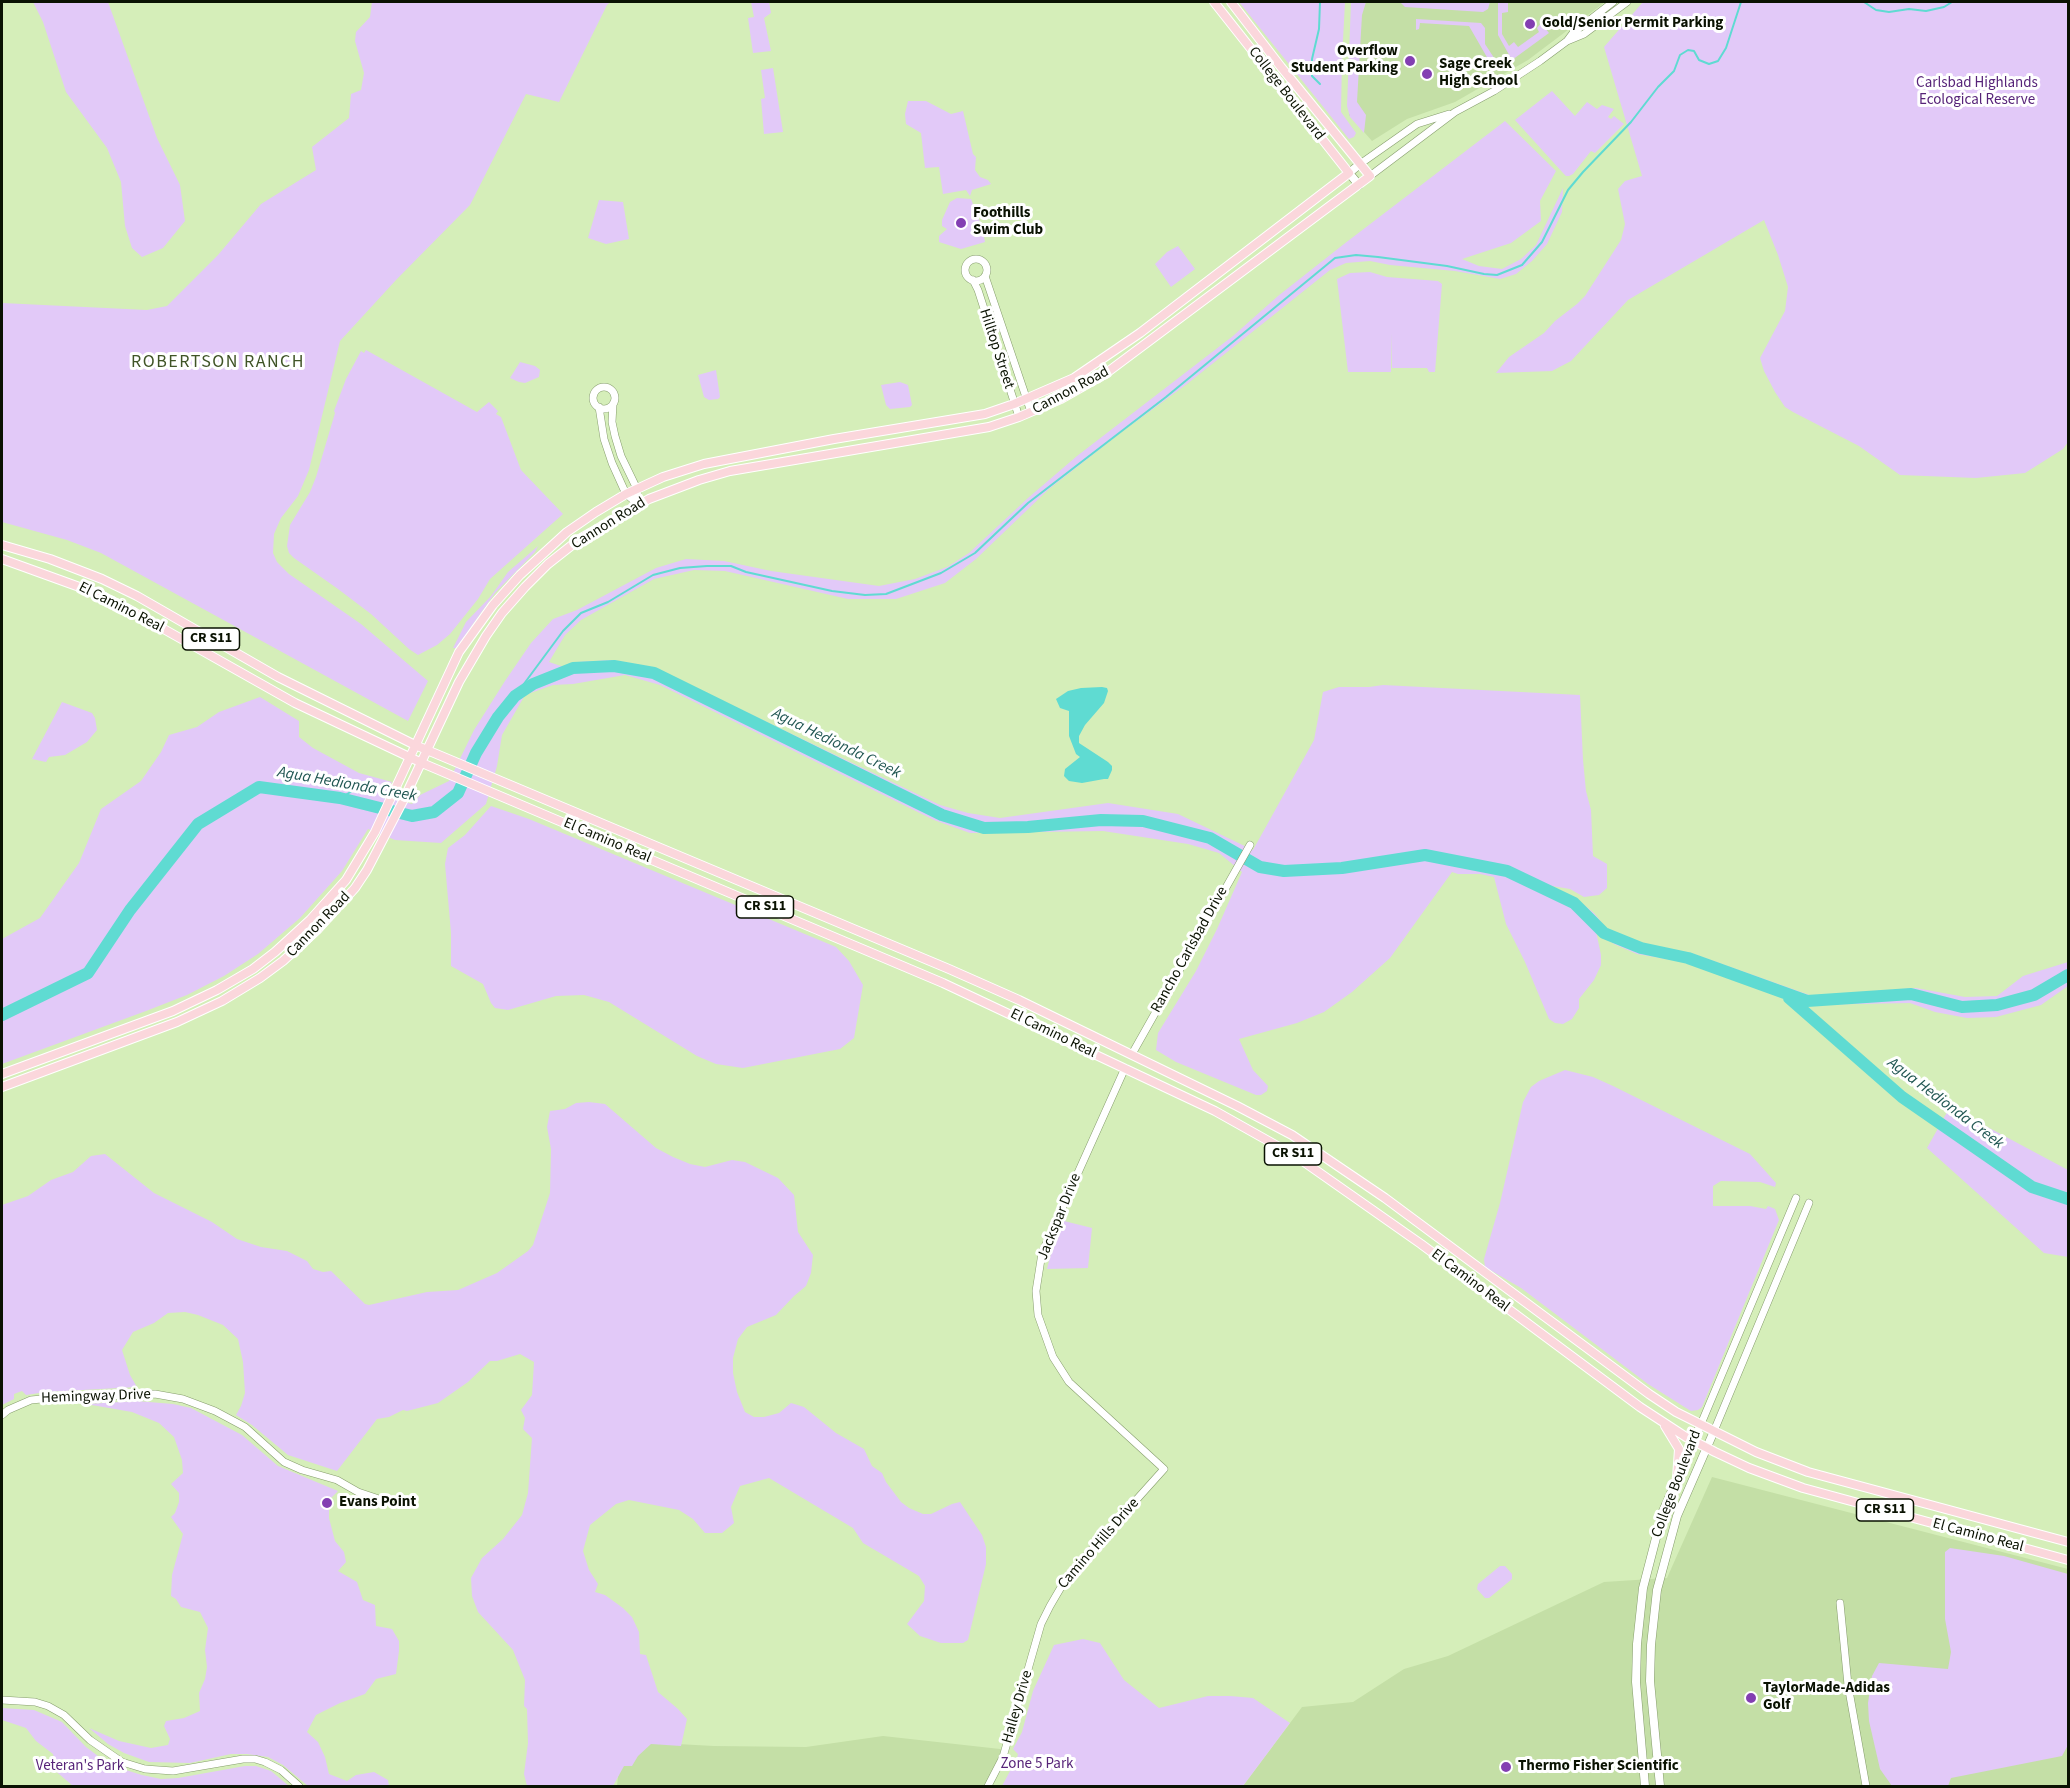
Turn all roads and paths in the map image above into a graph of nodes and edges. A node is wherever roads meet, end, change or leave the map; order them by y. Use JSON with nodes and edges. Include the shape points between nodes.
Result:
{"nodes":[{"id":1,"x":1214,"y":2,"type":"edge"},
{"id":2,"x":1231,"y":2,"type":"edge"},
{"id":3,"x":1613,"y":2,"type":"edge"},
{"id":4,"x":1627,"y":2,"type":"edge"},
{"id":5,"x":1567,"y":41,"type":"junction"},
{"id":6,"x":1455,"y":112,"type":"junction"},
{"id":7,"x":1360,"y":164,"type":"junction"},
{"id":8,"x":1349,"y":173,"type":"junction"},
{"id":9,"x":1374,"y":173,"type":"junction"},
{"id":10,"x":1359,"y":185,"type":"junction"},
{"id":11,"x":985,"y":276,"type":"junction"},
{"id":12,"x":973,"y":280,"type":"junction"},
{"id":13,"x":1026,"y":399,"type":"junction"},
{"id":14,"x":612,"y":404,"type":"junction"},
{"id":15,"x":1014,"y":404,"type":"junction"},
{"id":16,"x":599,"y":407,"type":"junction"},
{"id":17,"x":1032,"y":412,"type":"junction"},
{"id":18,"x":1019,"y":417,"type":"junction"},
{"id":19,"x":637,"y":489,"type":"junction"},
{"id":20,"x":626,"y":494,"type":"junction"},
{"id":21,"x":639,"y":504,"type":"junction"},
{"id":22,"x":2,"y":545,"type":"edge"},
{"id":23,"x":2,"y":559,"type":"edge"},
{"id":24,"x":415,"y":745,"type":"junction"},
{"id":25,"x":428,"y":750,"type":"junction"},
{"id":26,"x":409,"y":757,"type":"junction"},
{"id":27,"x":422,"y":763,"type":"junction"},
{"id":28,"x":1250,"y":845,"type":"dead end"},
{"id":29,"x":1132,"y":1054,"type":"junction"},
{"id":30,"x":1125,"y":1068,"type":"junction"},
{"id":31,"x":2,"y":1074,"type":"edge"},
{"id":32,"x":2,"y":1087,"type":"edge"},
{"id":33,"x":1796,"y":1198,"type":"dead end"},
{"id":34,"x":1809,"y":1203,"type":"dead end"},
{"id":35,"x":2,"y":1414,"type":"edge"},
{"id":36,"x":1663,"y":1423,"type":"junction"},
{"id":37,"x":1701,"y":1424,"type":"junction"},
{"id":38,"x":1714,"y":1431,"type":"junction"},
{"id":39,"x":1693,"y":1441,"type":"junction"},
{"id":40,"x":1706,"y":1448,"type":"junction"},
{"id":41,"x":1164,"y":1470,"type":"joint"},
{"id":42,"x":1677,"y":1478,"type":"junction"},
{"id":43,"x":382,"y":1500,"type":"dead end"},
{"id":44,"x":2068,"y":1542,"type":"edge"},
{"id":45,"x":2068,"y":1560,"type":"edge"},
{"id":46,"x":1840,"y":1603,"type":"dead end"},
{"id":47,"x":1041,"y":1624,"type":"joint"},
{"id":48,"x":2,"y":1700,"type":"edge"},
{"id":49,"x":299,"y":1786,"type":"edge"},
{"id":50,"x":988,"y":1786,"type":"edge"},
{"id":51,"x":1645,"y":1786,"type":"edge"},
{"id":52,"x":1660,"y":1786,"type":"edge"},
{"id":53,"x":1866,"y":1786,"type":"edge"}],
"edges":[{"from":1,"to":8,"type":"main road","name":"College Boulevard"},
{"from":2,"to":7,"type":"main road","name":"College Boulevard"},
{"from":3,"to":5,"type":"street"},
{"from":4,"to":5,"type":"street","via":[[1584,34]]},
{"from":5,"to":6,"type":"street","via":[[1494,91]]},
{"from":6,"to":7,"type":"street","via":[[1417,124]]},
{"from":6,"to":9,"type":"street"},
{"from":7,"to":8,"type":"main road","name":"Cannon Road"},
{"from":7,"to":9,"type":"main road","name":"College Boulevard"},
{"from":8,"to":10,"type":"main road","name":"College Boulevard"},
{"from":8,"to":13,"type":"main road","name":"Cannon Road","via":[[1098,364]]},
{"from":9,"to":10,"type":"main road","name":"Cannon Road"},
{"from":10,"to":17,"type":"main road","name":"Cannon Road","via":[[1105,374]]},
{"from":11,"to":12,"type":"street"},
{"from":11,"to":12,"type":"street","via":[[987,266],[975,259],[966,268]]},
{"from":11,"to":13,"type":"street","name":"Hilltop Street"},
{"from":12,"to":15,"type":"street","name":"Hilltop Street"},
{"from":13,"to":15,"type":"main road","name":"Cannon Road"},
{"from":13,"to":17,"type":"street","name":"Hilltop Street"},
{"from":14,"to":16,"type":"street"},
{"from":14,"to":16,"type":"street","via":[[614,393],[602,387],[593,395]]},
{"from":14,"to":19,"type":"street","via":[[615,436]]},
{"from":15,"to":18,"type":"street","name":"Hilltop Street"},
{"from":15,"to":19,"type":"main road","name":"Cannon Road","via":[[985,414],[726,459],[663,477]]},
{"from":16,"to":20,"type":"street","via":[[604,439]]},
{"from":17,"to":18,"type":"main road","name":"Cannon Road"},
{"from":18,"to":21,"type":"main road","name":"Cannon Road","via":[[937,437],[730,471]]},
{"from":19,"to":20,"type":"main road","name":"Cannon Road"},
{"from":19,"to":21,"type":"street"},
{"from":20,"to":21,"type":"street"},
{"from":20,"to":24,"type":"main road","name":"Cannon Road","via":[[567,532],[504,591],[459,652]]},
{"from":21,"to":25,"type":"main road","name":"Cannon Road","via":[[581,538],[548,564],[502,613],[459,682]]},
{"from":22,"to":24,"type":"main road","name":"El Camino Real","number":"CR S11","via":[[111,584],[278,677]]},
{"from":23,"to":26,"type":"main road","name":"El Camino Real","number":"CR S11","via":[[104,597],[295,703]]},
{"from":24,"to":25,"type":"main road","name":"El Camino Real","number":"CR S11"},
{"from":24,"to":26,"type":"main road","name":"Cannon Road"},
{"from":25,"to":27,"type":"main road","name":"Cannon Road"},
{"from":25,"to":29,"type":"main road","name":"El Camino Real","number":"CR S11","via":[[949,969]]},
{"from":26,"to":27,"type":"main road","name":"El Camino Real","number":"CR S11"},
{"from":26,"to":31,"type":"main road","name":"Cannon Road","via":[[375,832],[346,880],[310,921],[275,952],[217,990],[173,1011]]},
{"from":27,"to":30,"type":"main road","name":"El Camino Real","number":"CR S11","via":[[942,983]]},
{"from":27,"to":32,"type":"main road","name":"Cannon Road","via":[[355,888],[283,961],[222,1001],[177,1022]]},
{"from":28,"to":29,"type":"street","name":"Rancho Carlsbad Drive"},
{"from":29,"to":37,"type":"main road","name":"El Camino Real","number":"CR S11","via":[[1299,1140],[1385,1198],[1649,1394]]},
{"from":30,"to":36,"type":"main road","name":"El Camino Real","number":"CR S11","via":[[1284,1148]]},
{"from":30,"to":41,"type":"street","name":"Jackspar Drive","via":[[1042,1253],[1036,1291],[1038,1315],[1053,1357],[1069,1382]]},
{"from":33,"to":37,"type":"street","name":"College Boulevard"},
{"from":34,"to":38,"type":"street","name":"College Boulevard"},
{"from":35,"to":43,"type":"street","name":"Hemingway Drive","via":[[31,1400],[52,1398],[155,1394],[183,1400],[245,1427],[284,1462]]},
{"from":36,"to":39,"type":"main road","name":"El Camino Real","number":"CR S11"},
{"from":36,"to":42,"type":"main road","via":[[1679,1449]]},
{"from":37,"to":38,"type":"main road","name":"El Camino Real","number":"CR S11"},
{"from":37,"to":39,"type":"main road","name":"College Boulevard"},
{"from":38,"to":40,"type":"main road","name":"College Boulevard"},
{"from":38,"to":44,"type":"main road","name":"El Camino Real","number":"CR S11","via":[[1808,1472]]},
{"from":39,"to":40,"type":"main road","name":"El Camino Real","number":"CR S11"},
{"from":39,"to":42,"type":"main road","name":"College Boulevard"},
{"from":40,"to":45,"type":"main road","name":"El Camino Real","number":"CR S11","via":[[1803,1488]]},
{"from":40,"to":52,"type":"main road","name":"College Boulevard","via":[[1677,1516],[1657,1590],[1650,1681]]},
{"from":41,"to":47,"type":"street","name":"Camino Hills Drive","via":[[1067,1577]]},
{"from":42,"to":51,"type":"main road","name":"College Boulevard","via":[[1642,1588],[1636,1682]]},
{"from":46,"to":53,"type":"street","via":[[1848,1685]]},
{"from":47,"to":50,"type":"street","name":"Halley Drive","via":[[1003,1757]]},
{"from":48,"to":49,"type":"street","via":[[48,1706],[122,1762],[146,1769],[173,1771],[255,1760],[280,1770]]}]}
